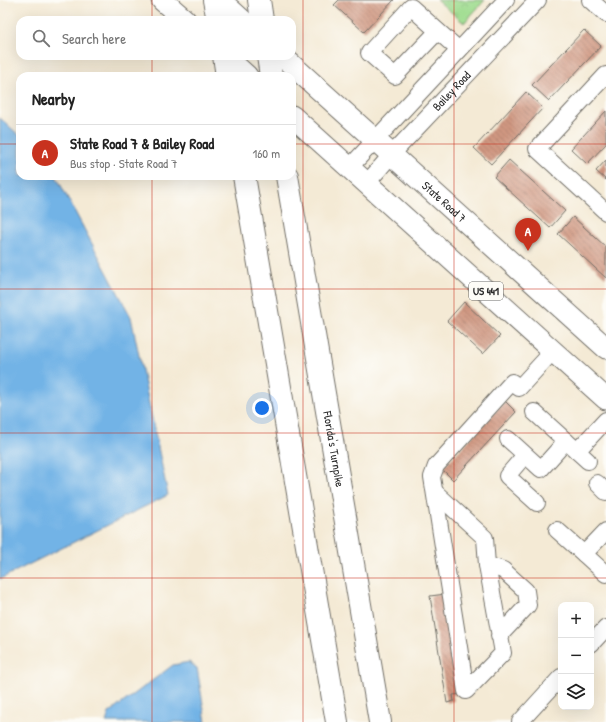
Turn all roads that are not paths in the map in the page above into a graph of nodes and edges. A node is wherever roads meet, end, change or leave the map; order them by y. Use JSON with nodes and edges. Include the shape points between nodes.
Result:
{"nodes":[{"id":1,"x":162,"y":0,"type":"edge"},
{"id":2,"x":214,"y":0,"type":"edge"},
{"id":3,"x":220,"y":0,"type":"edge"},
{"id":4,"x":259,"y":0,"type":"edge"},
{"id":5,"x":506,"y":0,"type":"edge"},
{"id":6,"x":538,"y":0,"type":"edge"},
{"id":7,"x":590,"y":0,"type":"edge"},
{"id":8,"x":606,"y":14,"type":"edge"},
{"id":9,"x":180,"y":16,"type":"edge"},
{"id":10,"x":217,"y":16,"type":"edge"},
{"id":11,"x":238,"y":16,"type":"edge"},
{"id":12,"x":261,"y":16,"type":"edge"},
{"id":13,"x":438,"y":31,"type":"dead end"},
{"id":14,"x":459,"y":50,"type":"junction"},
{"id":15,"x":225,"y":60,"type":"edge"},
{"id":16,"x":229,"y":60,"type":"edge"},
{"id":17,"x":269,"y":60,"type":"edge"},
{"id":18,"x":286,"y":60,"type":"edge"},
{"id":19,"x":226,"y":72,"type":"edge"},
{"id":20,"x":242,"y":72,"type":"edge"},
{"id":21,"x":270,"y":72,"type":"edge"},
{"id":22,"x":606,"y":75,"type":"edge"},
{"id":23,"x":296,"y":120,"type":"edge"},
{"id":24,"x":375,"y":139,"type":"junction"},
{"id":25,"x":392,"y":154,"type":"junction"},
{"id":26,"x":349,"y":168,"type":"junction"},
{"id":27,"x":245,"y":180,"type":"edge"},
{"id":28,"x":288,"y":180,"type":"edge"},
{"id":29,"x":367,"y":183,"type":"junction"},
{"id":30,"x":606,"y":212,"type":"edge"},
{"id":31,"x":606,"y":348,"type":"edge"},
{"id":32,"x":553,"y":351,"type":"junction"},
{"id":33,"x":606,"y":398,"type":"edge"},
{"id":34,"x":534,"y":412,"type":"dead end"},
{"id":35,"x":606,"y":420,"type":"edge"},
{"id":36,"x":508,"y":439,"type":"dead end"},
{"id":37,"x":577,"y":451,"type":"junction"},
{"id":38,"x":525,"y":455,"type":"junction"},
{"id":39,"x":435,"y":492,"type":"junction"},
{"id":40,"x":537,"y":503,"type":"dead end"},
{"id":41,"x":557,"y":530,"type":"dead end"},
{"id":42,"x":606,"y":531,"type":"edge"},
{"id":43,"x":584,"y":554,"type":"junction"},
{"id":44,"x":487,"y":565,"type":"junction"},
{"id":45,"x":606,"y":574,"type":"edge"},
{"id":46,"x":606,"y":628,"type":"edge"},
{"id":47,"x":500,"y":636,"type":"junction"},
{"id":48,"x":594,"y":641,"type":"edge"},
{"id":49,"x":558,"y":680,"type":"edge"},
{"id":50,"x":337,"y":722,"type":"edge"},
{"id":51,"x":380,"y":722,"type":"edge"},
{"id":52,"x":520,"y":722,"type":"edge"}],
"edges":[{"from":1,"to":9,"type":"main road"},
{"from":2,"to":10,"type":"highway"},
{"from":3,"to":11,"type":"main road"},
{"from":4,"to":12,"type":"highway"},
{"from":5,"to":14,"type":"street","name":"Bailey Road"},
{"from":6,"to":25,"type":"street","name":"Bailey Road"},
{"from":7,"to":8,"type":"street"},
{"from":13,"to":14,"type":"street"},
{"from":14,"to":24,"type":"street","name":"Bailey Road"},
{"from":15,"to":19,"type":"highway"},
{"from":16,"to":20,"type":"main road"},
{"from":17,"to":21,"type":"highway"},
{"from":18,"to":24,"type":"main road","name":"State Road 7"},
{"from":22,"to":30,"type":"street","via":[[537,149]]},
{"from":23,"to":26,"type":"main road","number":"US 441"},
{"from":24,"to":25,"type":"main road","name":"State Road 7"},
{"from":24,"to":26,"type":"street","name":"Bailey Road"},
{"from":25,"to":29,"type":"street","name":"Bailey Road"},
{"from":25,"to":31,"type":"main road","name":"State Road 7"},
{"from":26,"to":29,"type":"main road","number":"US 441"},
{"from":27,"to":50,"type":"highway"},
{"from":28,"to":51,"type":"highway","name":"Florida's Turnpike"},
{"from":29,"to":32,"type":"main road","number":"US 441"},
{"from":32,"to":33,"type":"main road","number":"US 441"},
{"from":32,"to":39,"type":"street","via":[[519,388],[512,382],[436,466],[432,477]]},
{"from":34,"to":37,"type":"street"},
{"from":35,"to":37,"type":"street"},
{"from":36,"to":38,"type":"street"},
{"from":37,"to":38,"type":"street","via":[[541,469]]},
{"from":38,"to":40,"type":"street","via":[[507,476]]},
{"from":39,"to":44,"type":"street","via":[[485,538]]},
{"from":39,"to":47,"type":"street","via":[[466,691],[502,653]]},
{"from":41,"to":43,"type":"street"},
{"from":42,"to":43,"type":"street"},
{"from":43,"to":45,"type":"street"},
{"from":44,"to":47,"type":"street"},
{"from":44,"to":47,"type":"street","via":[[503,570],[526,591],[528,605]]},
{"from":46,"to":48,"type":"street"},
{"from":49,"to":52,"type":"street"}]}
